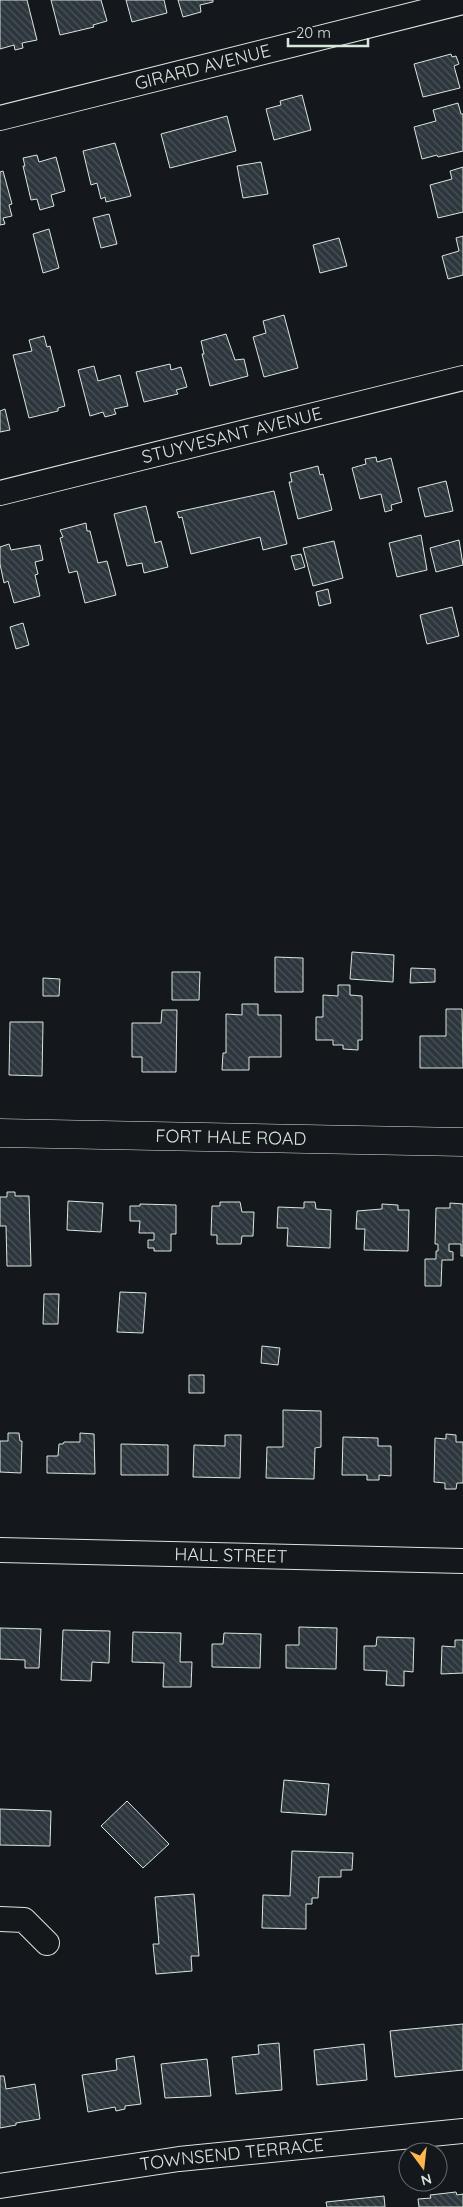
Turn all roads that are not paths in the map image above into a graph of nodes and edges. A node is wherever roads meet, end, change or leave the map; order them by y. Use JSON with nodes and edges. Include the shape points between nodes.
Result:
{"nodes":[{"id":1,"x":463,"y":2,"type":"edge"},
{"id":2,"x":0,"y":118,"type":"edge"},
{"id":3,"x":463,"y":378,"type":"edge"},
{"id":4,"x":0,"y":493,"type":"edge"},
{"id":5,"x":0,"y":1133,"type":"edge"},
{"id":6,"x":463,"y":1142,"type":"edge"},
{"id":7,"x":0,"y":1550,"type":"edge"},
{"id":8,"x":463,"y":1561,"type":"edge"},
{"id":9,"x":0,"y":1918,"type":"edge"},
{"id":10,"x":47,"y":1943,"type":"dead end"},
{"id":11,"x":463,"y":2131,"type":"edge"},
{"id":12,"x":0,"y":2186,"type":"edge"}],
"edges":[{"from":1,"to":2,"type":"street","name":"GIRARD AVENUE"},
{"from":3,"to":4,"type":"street","name":"STUYVESANT AVENUE"},
{"from":5,"to":6,"type":"street","name":"FORT HALE ROAD"},
{"from":7,"to":8,"type":"street","name":"HALL STREET"},
{"from":9,"to":10,"type":"street","via":[[24,1920]]},
{"from":11,"to":12,"type":"street","name":"TOWNSEND TERRACE","via":[[179,2159]]}]}
